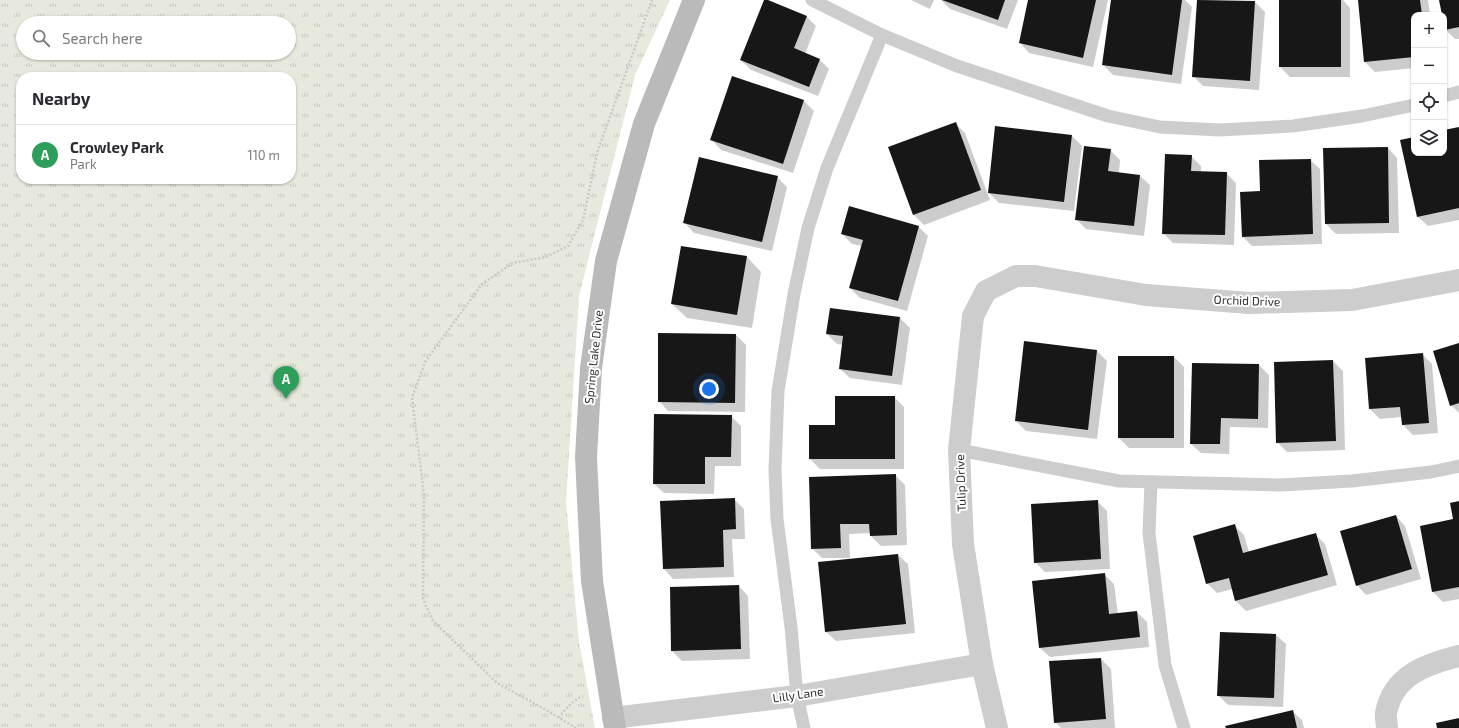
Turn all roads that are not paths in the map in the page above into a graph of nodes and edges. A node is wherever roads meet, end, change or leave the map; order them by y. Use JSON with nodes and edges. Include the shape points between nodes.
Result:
{"nodes":[{"id":1,"x":694,"y":0,"type":"edge"},
{"id":2,"x":812,"y":0,"type":"edge"},
{"id":3,"x":882,"y":35,"type":"junction"},
{"id":4,"x":1459,"y":92,"type":"edge"},
{"id":5,"x":1447,"y":95,"type":"edge"},
{"id":6,"x":1411,"y":106,"type":"edge"},
{"id":7,"x":1035,"y":276,"type":"joint"},
{"id":8,"x":1459,"y":280,"type":"edge"},
{"id":9,"x":959,"y":450,"type":"junction"},
{"id":10,"x":1459,"y":466,"type":"edge"},
{"id":11,"x":1151,"y":482,"type":"junction"},
{"id":12,"x":1459,"y":656,"type":"edge"},
{"id":13,"x":982,"y":664,"type":"junction"},
{"id":14,"x":797,"y":696,"type":"junction"},
{"id":15,"x":614,"y":723,"type":"edge"},
{"id":16,"x":804,"y":728,"type":"edge"},
{"id":17,"x":996,"y":728,"type":"edge"},
{"id":18,"x":1184,"y":728,"type":"edge"},
{"id":19,"x":1387,"y":728,"type":"edge"}],
"edges":[{"from":1,"to":15,"type":"street","name":"Spring Lake Drive","via":[[644,124],[606,261],[591,368],[586,457],[592,581]]},
{"from":2,"to":3,"type":"lane"},
{"from":3,"to":6,"type":"lane","via":[[957,66],[1008,83],[1108,116],[1160,127],[1219,130],[1293,126]]},
{"from":3,"to":14,"type":"lane","via":[[827,168],[808,228],[778,391],[775,470],[777,519]]},
{"from":4,"to":5,"type":"lane"},
{"from":7,"to":8,"type":"street","name":"Orchid Drive","via":[[1146,295],[1250,303],[1352,300]]},
{"from":7,"to":9,"type":"street","name":"Tulip Drive","via":[[1016,276],[986,291],[973,316]]},
{"from":9,"to":11,"type":"lane","via":[[1119,481]]},
{"from":9,"to":13,"type":"street","name":"Tulip Drive","via":[[963,544]]},
{"from":10,"to":11,"type":"lane","via":[[1431,472],[1352,481],[1280,485]]},
{"from":11,"to":18,"type":"lane","via":[[1149,533],[1165,665]]},
{"from":12,"to":19,"type":"street","via":[[1435,662],[1409,674],[1392,694],[1386,714]]},
{"from":13,"to":14,"type":"street","name":"Lilly Lane"},
{"from":13,"to":17,"type":"street","name":"Tulip Drive"},
{"from":14,"to":15,"type":"street","name":"Lilly Lane"},
{"from":14,"to":16,"type":"lane"}]}
